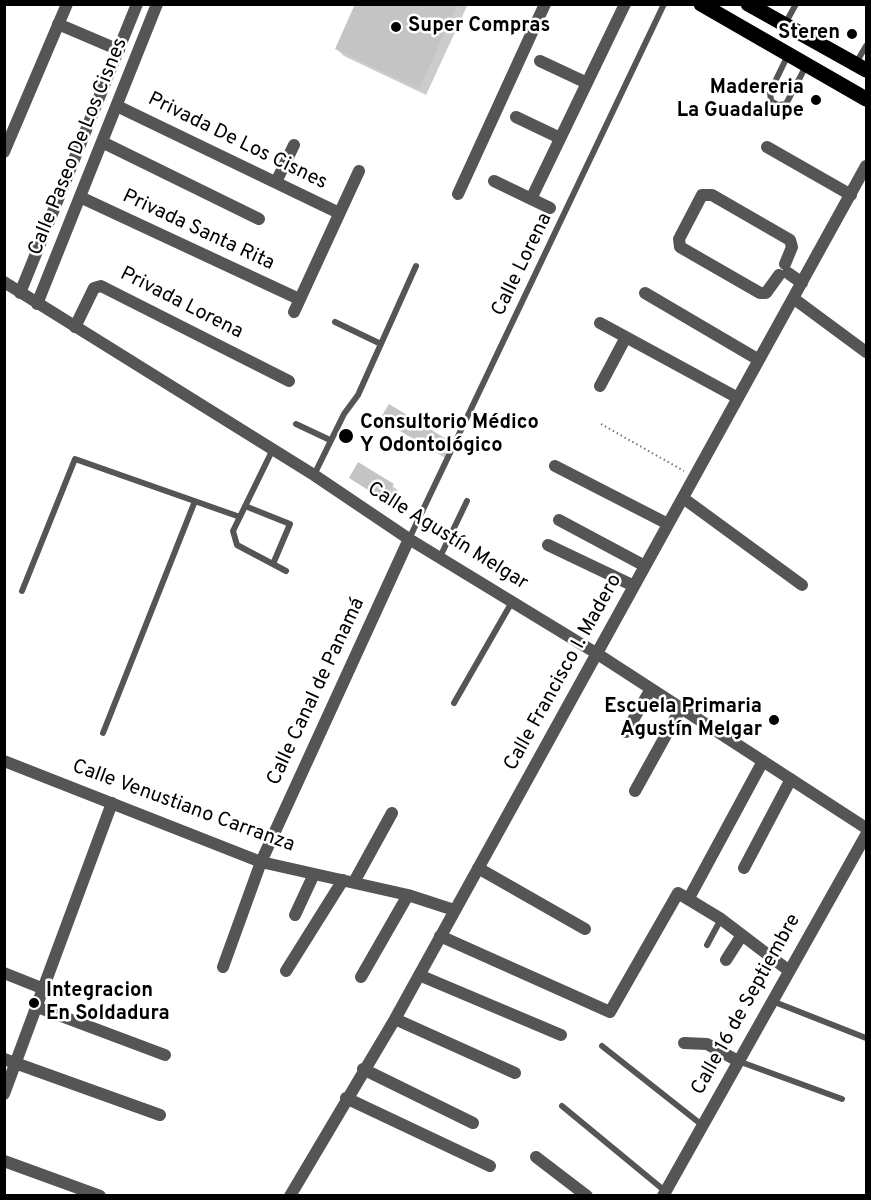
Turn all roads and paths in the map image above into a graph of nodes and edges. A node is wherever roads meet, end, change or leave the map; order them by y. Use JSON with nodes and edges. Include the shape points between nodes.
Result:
{"nodes":[{"id":1,"x":67,"y":4,"type":"edge"},
{"id":2,"x":137,"y":4,"type":"edge"},
{"id":3,"x":157,"y":4,"type":"edge"},
{"id":4,"x":545,"y":4,"type":"edge"},
{"id":5,"x":625,"y":4,"type":"edge"},
{"id":6,"x":664,"y":4,"type":"edge"},
{"id":7,"x":701,"y":4,"type":"edge"},
{"id":8,"x":796,"y":4,"type":"edge"},
{"id":9,"x":755,"y":8,"type":"edge"},
{"id":10,"x":58,"y":24,"type":"junction"},
{"id":11,"x":785,"y":25,"type":"junction"},
{"id":12,"x":750,"y":33,"type":"junction"},
{"id":13,"x":867,"y":46,"type":"edge"},
{"id":14,"x":119,"y":50,"type":"junction"},
{"id":15,"x":788,"y":55,"type":"junction"},
{"id":16,"x":540,"y":61,"type":"dead end"},
{"id":17,"x":806,"y":65,"type":"junction"},
{"id":18,"x":861,"y":67,"type":"edge"},
{"id":19,"x":587,"y":83,"type":"junction"},
{"id":20,"x":867,"y":99,"type":"edge"},
{"id":21,"x":117,"y":106,"type":"junction"},
{"id":22,"x":516,"y":117,"type":"dead end"},
{"id":23,"x":560,"y":138,"type":"junction"},
{"id":24,"x":102,"y":142,"type":"junction"},
{"id":25,"x":294,"y":145,"type":"dead end"},
{"id":26,"x":767,"y":147,"type":"dead end"},
{"id":27,"x":4,"y":152,"type":"edge"},
{"id":28,"x":867,"y":166,"type":"edge"},
{"id":29,"x":359,"y":171,"type":"dead end"},
{"id":30,"x":494,"y":181,"type":"dead end"},
{"id":31,"x":276,"y":182,"type":"junction"},
{"id":32,"x":458,"y":194,"type":"dead end"},
{"id":33,"x":851,"y":195,"type":"junction"},
{"id":34,"x":80,"y":197,"type":"junction"},
{"id":35,"x":531,"y":199,"type":"junction"},
{"id":36,"x":550,"y":208,"type":"dead end"},
{"id":37,"x":339,"y":213,"type":"junction"},
{"id":38,"x":260,"y":219,"type":"dead end"},
{"id":39,"x":416,"y":266,"type":"dead end"},
{"id":40,"x":784,"y":271,"type":"junction"},
{"id":41,"x":4,"y":282,"type":"edge"},
{"id":42,"x":802,"y":283,"type":"junction"},
{"id":43,"x":20,"y":293,"type":"junction"},
{"id":44,"x":645,"y":293,"type":"dead end"},
{"id":45,"x":793,"y":298,"type":"junction"},
{"id":46,"x":299,"y":299,"type":"junction"},
{"id":47,"x":37,"y":304,"type":"junction"},
{"id":48,"x":294,"y":312,"type":"dead end"},
{"id":49,"x":335,"y":322,"type":"dead end"},
{"id":50,"x":600,"y":323,"type":"dead end"},
{"id":51,"x":75,"y":327,"type":"junction"},
{"id":52,"x":626,"y":337,"type":"junction"},
{"id":53,"x":381,"y":344,"type":"junction"},
{"id":54,"x":867,"y":352,"type":"edge"},
{"id":55,"x":759,"y":360,"type":"junction"},
{"id":56,"x":289,"y":381,"type":"dead end"},
{"id":57,"x":600,"y":386,"type":"dead end"},
{"id":58,"x":738,"y":398,"type":"junction"},
{"id":59,"x":296,"y":424,"type":"dead end"},
{"id":60,"x":601,"y":424,"type":"dead end"},
{"id":61,"x":330,"y":440,"type":"junction"},
{"id":62,"x":273,"y":449,"type":"junction"},
{"id":63,"x":555,"y":466,"type":"dead end"},
{"id":64,"x":314,"y":475,"type":"junction"},
{"id":65,"x":694,"y":477,"type":"junction"},
{"id":66,"x":683,"y":498,"type":"junction"},
{"id":67,"x":195,"y":501,"type":"junction"},
{"id":68,"x":467,"y":501,"type":"dead end"},
{"id":69,"x":245,"y":506,"type":"junction"},
{"id":70,"x":240,"y":518,"type":"junction"},
{"id":71,"x":559,"y":520,"type":"dead end"},
{"id":72,"x":668,"y":524,"type":"junction"},
{"id":73,"x":409,"y":539,"type":"junction"},
{"id":74,"x":548,"y":545,"type":"dead end"},
{"id":75,"x":440,"y":558,"type":"junction"},
{"id":76,"x":273,"y":564,"type":"junction"},
{"id":77,"x":645,"y":566,"type":"junction"},
{"id":78,"x":286,"y":571,"type":"dead end"},
{"id":79,"x":802,"y":585,"type":"dead end"},
{"id":80,"x":634,"y":586,"type":"junction"},
{"id":81,"x":21,"y":591,"type":"dead end"},
{"id":82,"x":512,"y":602,"type":"junction"},
{"id":83,"x":596,"y":653,"type":"junction"},
{"id":84,"x":651,"y":688,"type":"junction"},
{"id":85,"x":454,"y":703,"type":"dead end"},
{"id":86,"x":681,"y":708,"type":"junction"},
{"id":87,"x":626,"y":732,"type":"dead end"},
{"id":88,"x":103,"y":733,"type":"dead end"},
{"id":89,"x":4,"y":761,"type":"edge"},
{"id":90,"x":763,"y":761,"type":"junction"},
{"id":91,"x":791,"y":779,"type":"junction"},
{"id":92,"x":635,"y":791,"type":"dead end"},
{"id":93,"x":112,"y":803,"type":"junction"},
{"id":94,"x":392,"y":813,"type":"dead end"},
{"id":95,"x":867,"y":828,"type":"edge"},
{"id":96,"x":867,"y":835,"type":"edge"},
{"id":97,"x":261,"y":862,"type":"junction"},
{"id":98,"x":478,"y":868,"type":"junction"},
{"id":99,"x":744,"y":868,"type":"dead end"},
{"id":100,"x":314,"y":874,"type":"junction"},
{"id":101,"x":349,"y":881,"type":"junction"},
{"id":102,"x":408,"y":895,"type":"junction"},
{"id":103,"x":689,"y":898,"type":"junction"},
{"id":104,"x":454,"y":910,"type":"junction"},
{"id":105,"x":295,"y":915,"type":"dead end"},
{"id":106,"x":721,"y":919,"type":"junction"},
{"id":107,"x":585,"y":929,"type":"dead end"},
{"id":108,"x":742,"y":935,"type":"junction"},
{"id":109,"x":441,"y":936,"type":"junction"},
{"id":110,"x":707,"y":945,"type":"dead end"},
{"id":111,"x":726,"y":960,"type":"dead end"},
{"id":112,"x":223,"y":967,"type":"dead end"},
{"id":113,"x":788,"y":970,"type":"junction"},
{"id":114,"x":286,"y":971,"type":"dead end"},
{"id":115,"x":4,"y":973,"type":"edge"},
{"id":116,"x":419,"y":975,"type":"junction"},
{"id":117,"x":361,"y":977,"type":"dead end"},
{"id":118,"x":44,"y":989,"type":"junction"},
{"id":119,"x":771,"y":1000,"type":"junction"},
{"id":120,"x":37,"y":1007,"type":"junction"},
{"id":121,"x":395,"y":1019,"type":"junction"},
{"id":122,"x":561,"y":1035,"type":"dead end"},
{"id":123,"x":867,"y":1038,"type":"edge"},
{"id":124,"x":684,"y":1042,"type":"dead end"},
{"id":125,"x":602,"y":1046,"type":"dead end"},
{"id":126,"x":165,"y":1055,"type":"dead end"},
{"id":127,"x":10,"y":1061,"type":"edge"},
{"id":128,"x":738,"y":1061,"type":"junction"},
{"id":129,"x":363,"y":1069,"type":"junction"},
{"id":130,"x":515,"y":1073,"type":"dead end"},
{"id":131,"x":4,"y":1094,"type":"edge"},
{"id":132,"x":346,"y":1098,"type":"junction"},
{"id":133,"x":842,"y":1099,"type":"dead end"},
{"id":134,"x":562,"y":1106,"type":"dead end"},
{"id":135,"x":160,"y":1115,"type":"dead end"},
{"id":136,"x":473,"y":1123,"type":"dead end"},
{"id":137,"x":702,"y":1125,"type":"junction"},
{"id":138,"x":536,"y":1157,"type":"dead end"},
{"id":139,"x":4,"y":1161,"type":"edge"},
{"id":140,"x":490,"y":1166,"type":"dead end"},
{"id":141,"x":664,"y":1193,"type":"edge"},
{"id":142,"x":100,"y":1196,"type":"edge"},
{"id":143,"x":290,"y":1196,"type":"edge"},
{"id":144,"x":586,"y":1196,"type":"edge"}],
"edges":[{"from":1,"to":10,"type":"street"},
{"from":2,"to":14,"type":"street","name":"Calle Paseo De Los Cisnes"},
{"from":3,"to":21,"type":"street","name":"Calle Paseo De Los Cisnes"},
{"from":4,"to":32,"type":"street"},
{"from":5,"to":19,"type":"street"},
{"from":6,"to":73,"type":"lane","name":"Calle Lorena"},
{"from":7,"to":12,"type":"main road"},
{"from":8,"to":11,"type":"lane"},
{"from":9,"to":11,"type":"main road"},
{"from":9,"to":12,"type":"main road"},
{"from":10,"to":14,"type":"street"},
{"from":10,"to":27,"type":"street"},
{"from":11,"to":18,"type":"main road"},
{"from":12,"to":15,"type":"main road"},
{"from":13,"to":18,"type":"lane"},
{"from":14,"to":43,"type":"street","name":"Calle Paseo De Los Cisnes"},
{"from":15,"to":17,"type":"main road"},
{"from":15,"to":17,"type":"lane","via":[[770,92],[774,103],[786,104]]},
{"from":16,"to":19,"type":"street"},
{"from":17,"to":20,"type":"main road"},
{"from":19,"to":23,"type":"street"},
{"from":21,"to":24,"type":"street","name":"Calle Paseo De Los Cisnes"},
{"from":21,"to":31,"type":"street","name":"Privada De Los Cisnes"},
{"from":22,"to":23,"type":"street"},
{"from":23,"to":35,"type":"street"},
{"from":24,"to":34,"type":"street","name":"Calle Paseo De Los Cisnes"},
{"from":24,"to":38,"type":"street"},
{"from":25,"to":31,"type":"street"},
{"from":26,"to":33,"type":"street"},
{"from":28,"to":33,"type":"street","name":"Calle Francisco I. Madero"},
{"from":29,"to":37,"type":"street"},
{"from":30,"to":35,"type":"street"},
{"from":31,"to":37,"type":"street","name":"Privada De Los Cisnes"},
{"from":33,"to":42,"type":"street","name":"Calle Francisco I. Madero"},
{"from":34,"to":46,"type":"street","name":"Privada Santa Rita"},
{"from":34,"to":47,"type":"street","name":"Calle Paseo De Los Cisnes"},
{"from":35,"to":36,"type":"street"},
{"from":37,"to":46,"type":"street"},
{"from":39,"to":53,"type":"lane"},
{"from":40,"to":40,"type":"street","via":[[792,247],[790,240],[710,194],[702,195],[678,243],[680,247],[763,294]]},
{"from":40,"to":42,"type":"street"},
{"from":41,"to":43,"type":"street","name":"Calle Agustín Melgar"},
{"from":42,"to":45,"type":"street","name":"Calle Francisco I. Madero"},
{"from":43,"to":47,"type":"street","name":"Calle Agustín Melgar"},
{"from":44,"to":55,"type":"street"},
{"from":45,"to":54,"type":"street"},
{"from":45,"to":55,"type":"street","name":"Calle Francisco I. Madero"},
{"from":46,"to":48,"type":"street"},
{"from":47,"to":51,"type":"street","name":"Calle Agustín Melgar"},
{"from":49,"to":53,"type":"lane"},
{"from":50,"to":52,"type":"street"},
{"from":51,"to":56,"type":"street","name":"Privada Lorena","via":[[94,288],[101,286]]},
{"from":51,"to":62,"type":"street","name":"Calle Agustín Melgar"},
{"from":52,"to":57,"type":"street"},
{"from":52,"to":58,"type":"street"},
{"from":53,"to":61,"type":"lane","via":[[358,395]]},
{"from":55,"to":58,"type":"street","name":"Calle Francisco I. Madero"},
{"from":58,"to":65,"type":"street","name":"Calle Francisco I. Madero"},
{"from":59,"to":61,"type":"lane"},
{"from":60,"to":65,"type":"path"},
{"from":61,"to":64,"type":"lane"},
{"from":62,"to":64,"type":"street","name":"Calle Agustín Melgar"},
{"from":62,"to":69,"type":"lane"},
{"from":63,"to":72,"type":"street"},
{"from":64,"to":73,"type":"street","name":"Calle Agustín Melgar"},
{"from":65,"to":66,"type":"street","name":"Calle Francisco I. Madero"},
{"from":66,"to":72,"type":"street","name":"Calle Francisco I. Madero"},
{"from":66,"to":79,"type":"street"},
{"from":67,"to":70,"type":"lane"},
{"from":67,"to":81,"type":"lane","via":[[75,459]]},
{"from":67,"to":88,"type":"lane"},
{"from":68,"to":75,"type":"lane"},
{"from":69,"to":70,"type":"lane"},
{"from":69,"to":76,"type":"lane","via":[[290,524]]},
{"from":70,"to":76,"type":"lane","via":[[233,531],[237,545]]},
{"from":71,"to":77,"type":"street"},
{"from":72,"to":77,"type":"street","name":"Calle Francisco I. Madero"},
{"from":73,"to":75,"type":"street","name":"Calle Agustín Melgar"},
{"from":73,"to":97,"type":"street","name":"Calle Canal de Panamá"},
{"from":74,"to":80,"type":"street"},
{"from":75,"to":82,"type":"street","name":"Calle Agustín Melgar"},
{"from":76,"to":78,"type":"lane"},
{"from":77,"to":80,"type":"street","name":"Calle Francisco I. Madero"},
{"from":80,"to":83,"type":"street","name":"Calle Francisco I. Madero"},
{"from":82,"to":83,"type":"street","name":"Calle Agustín Melgar"},
{"from":82,"to":85,"type":"lane"},
{"from":83,"to":84,"type":"street","name":"Calle Agustín Melgar"},
{"from":83,"to":98,"type":"street","name":"Calle Francisco I. Madero"},
{"from":84,"to":86,"type":"street","name":"Calle Agustín Melgar"},
{"from":84,"to":87,"type":"street"},
{"from":86,"to":90,"type":"street","name":"Calle Agustín Melgar"},
{"from":86,"to":92,"type":"street"},
{"from":89,"to":93,"type":"street","name":"Calle Venustiano Carranza"},
{"from":90,"to":91,"type":"street","name":"Calle Agustín Melgar"},
{"from":90,"to":103,"type":"street"},
{"from":91,"to":95,"type":"street","name":"Calle Agustín Melgar"},
{"from":91,"to":99,"type":"street"},
{"from":93,"to":97,"type":"street","name":"Calle Venustiano Carranza"},
{"from":93,"to":118,"type":"street"},
{"from":94,"to":101,"type":"street"},
{"from":96,"to":113,"type":"street","name":"Calle 16 de Septiembre"},
{"from":97,"to":100,"type":"street","name":"Calle Venustiano Carranza"},
{"from":97,"to":112,"type":"street","name":"Calle Canal de Panamá"},
{"from":98,"to":104,"type":"street","name":"Calle Francisco I. Madero"},
{"from":98,"to":107,"type":"street"},
{"from":100,"to":101,"type":"street","name":"Calle Venustiano Carranza"},
{"from":100,"to":105,"type":"street"},
{"from":101,"to":102,"type":"street","name":"Calle Venustiano Carranza"},
{"from":101,"to":114,"type":"street"},
{"from":102,"to":104,"type":"street","name":"Calle Venustiano Carranza"},
{"from":102,"to":117,"type":"street"},
{"from":103,"to":106,"type":"street"},
{"from":103,"to":109,"type":"street","via":[[676,893],[610,1012]]},
{"from":104,"to":109,"type":"street","name":"Calle Francisco I. Madero"},
{"from":106,"to":108,"type":"street"},
{"from":106,"to":110,"type":"lane"},
{"from":108,"to":111,"type":"street"},
{"from":108,"to":113,"type":"street"},
{"from":109,"to":116,"type":"street","name":"Calle Francisco I. Madero"},
{"from":113,"to":119,"type":"street","name":"Calle 16 de Septiembre"},
{"from":115,"to":118,"type":"street"},
{"from":116,"to":121,"type":"street","name":"Calle Francisco I. Madero"},
{"from":116,"to":122,"type":"street"},
{"from":118,"to":120,"type":"street"},
{"from":119,"to":123,"type":"lane"},
{"from":119,"to":128,"type":"street","name":"Calle 16 de Septiembre"},
{"from":120,"to":126,"type":"street"},
{"from":120,"to":127,"type":"street"},
{"from":121,"to":129,"type":"street","name":"Calle Francisco I. Madero"},
{"from":121,"to":130,"type":"street"},
{"from":124,"to":128,"type":"street","via":[[707,1044]]},
{"from":125,"to":137,"type":"lane"},
{"from":127,"to":131,"type":"street"},
{"from":127,"to":135,"type":"street"},
{"from":128,"to":133,"type":"lane"},
{"from":128,"to":137,"type":"street","name":"Calle 16 de Septiembre"},
{"from":129,"to":132,"type":"street","name":"Calle Francisco I. Madero"},
{"from":129,"to":136,"type":"street"},
{"from":132,"to":140,"type":"street"},
{"from":132,"to":143,"type":"street","name":"Calle Francisco I. Madero"},
{"from":134,"to":141,"type":"lane"},
{"from":137,"to":141,"type":"street","name":"Calle 16 de Septiembre"},
{"from":138,"to":144,"type":"street"},
{"from":139,"to":142,"type":"street"}]}
